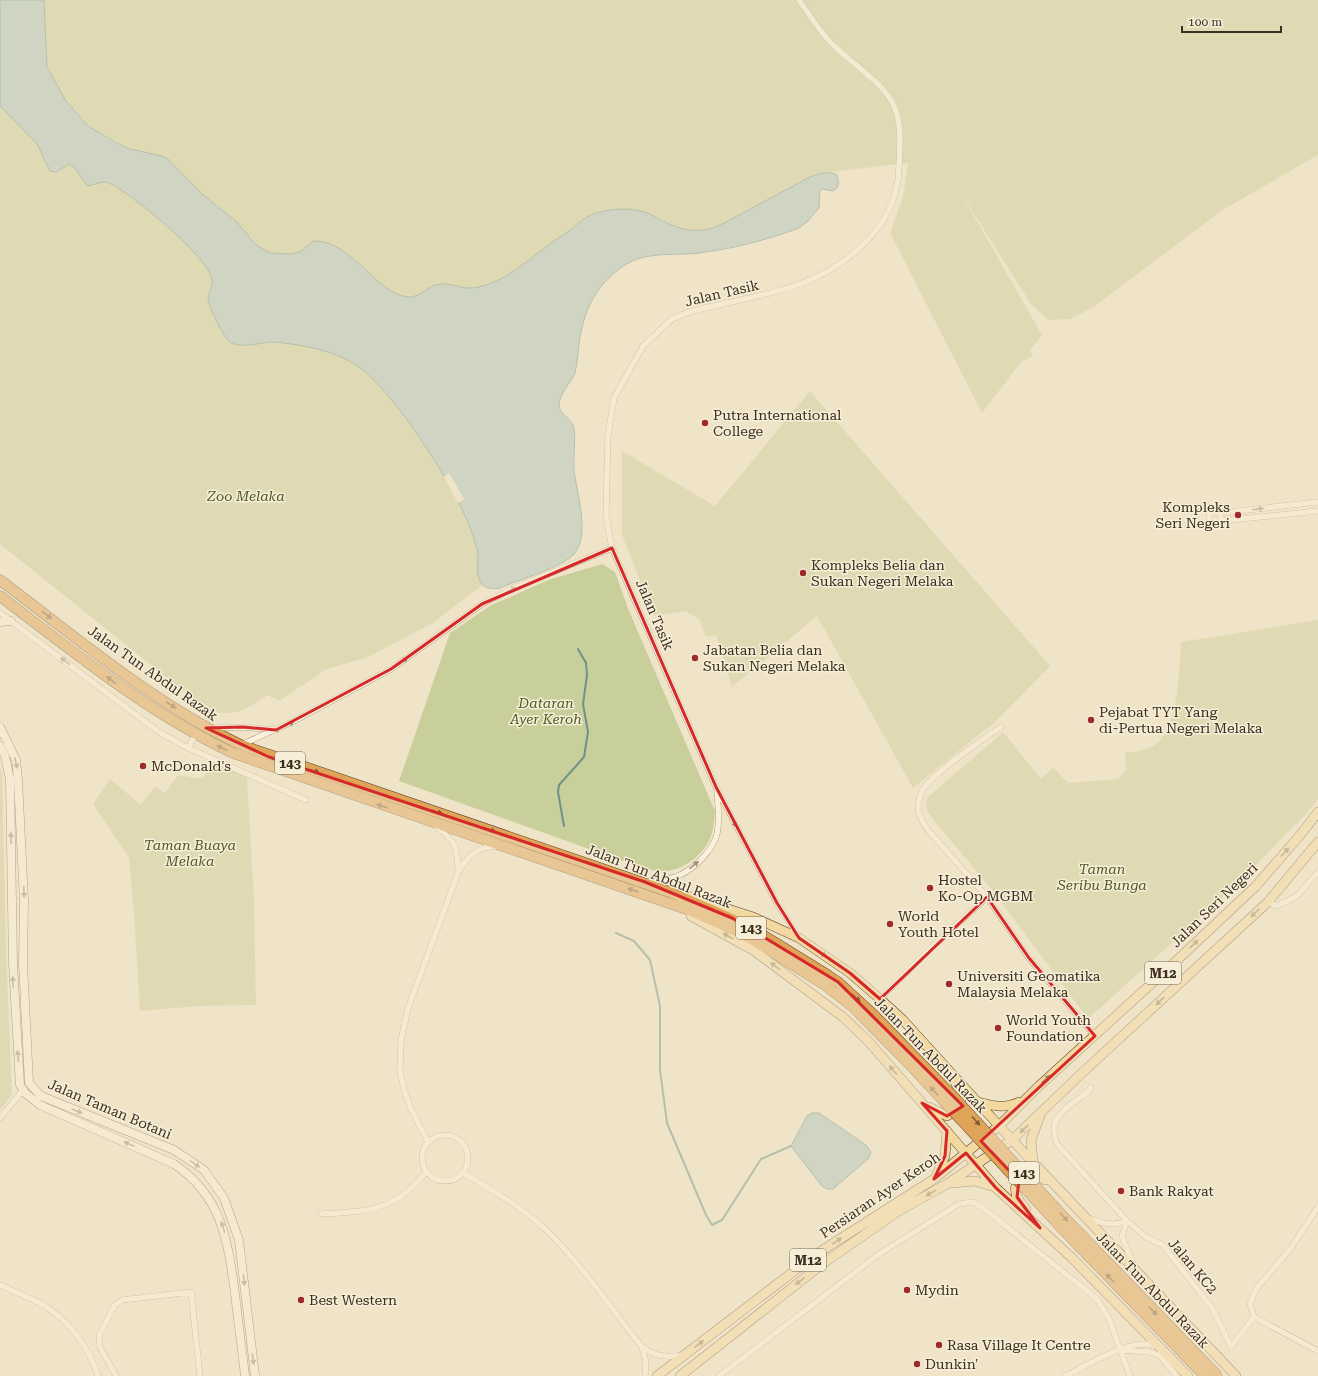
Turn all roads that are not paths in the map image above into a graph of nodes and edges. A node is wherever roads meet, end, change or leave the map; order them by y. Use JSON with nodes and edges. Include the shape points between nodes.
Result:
{"nodes":[{"id":1,"x":799,"y":0,"type":"edge"},
{"id":2,"x":1318,"y":502,"type":"edge"},
{"id":3,"x":1310,"y":503,"type":"junction"},
{"id":4,"x":1316,"y":511,"type":"edge"},
{"id":5,"x":1220,"y":514,"type":"junction"},
{"id":6,"x":1221,"y":521,"type":"junction"},
{"id":7,"x":612,"y":548,"type":"junction"},
{"id":8,"x":0,"y":580,"type":"edge"},
{"id":9,"x":0,"y":589,"type":"edge"},
{"id":10,"x":15,"y":592,"type":"junction"},
{"id":11,"x":0,"y":596,"type":"edge"},
{"id":12,"x":0,"y":613,"type":"edge"},
{"id":13,"x":11,"y":621,"type":"junction"},
{"id":14,"x":0,"y":622,"type":"edge"},
{"id":15,"x":0,"y":727,"type":"edge"},
{"id":16,"x":1001,"y":727,"type":"dead end"},
{"id":17,"x":206,"y":728,"type":"junction"},
{"id":18,"x":276,"y":730,"type":"junction"},
{"id":19,"x":196,"y":734,"type":"junction"},
{"id":20,"x":241,"y":745,"type":"junction"},
{"id":21,"x":0,"y":746,"type":"edge"},
{"id":22,"x":188,"y":748,"type":"junction"},
{"id":23,"x":716,"y":787,"type":"junction"},
{"id":24,"x":306,"y":800,"type":"dead end"},
{"id":25,"x":1318,"y":812,"type":"edge"},
{"id":26,"x":433,"y":822,"type":"junction"},
{"id":27,"x":1318,"y":842,"type":"edge"},
{"id":28,"x":500,"y":845,"type":"junction"},
{"id":29,"x":458,"y":872,"type":"junction"},
{"id":30,"x":1318,"y":872,"type":"edge"},
{"id":31,"x":645,"y":882,"type":"junction"},
{"id":32,"x":670,"y":892,"type":"junction"},
{"id":33,"x":988,"y":897,"type":"junction"},
{"id":34,"x":1268,"y":902,"type":"junction"},
{"id":35,"x":670,"y":903,"type":"junction"},
{"id":36,"x":799,"y":938,"type":"junction"},
{"id":37,"x":824,"y":978,"type":"junction"},
{"id":38,"x":880,"y":999,"type":"junction"},
{"id":39,"x":1095,"y":1036,"type":"junction"},
{"id":40,"x":950,"y":1071,"type":"junction"},
{"id":41,"x":29,"y":1083,"type":"junction"},
{"id":42,"x":1091,"y":1087,"type":"dead end"},
{"id":43,"x":23,"y":1090,"type":"junction"},
{"id":44,"x":1026,"y":1099,"type":"junction"},
{"id":45,"x":978,"y":1102,"type":"junction"},
{"id":46,"x":922,"y":1103,"type":"junction"},
{"id":47,"x":1041,"y":1112,"type":"junction"},
{"id":48,"x":0,"y":1118,"type":"edge"},
{"id":49,"x":999,"y":1126,"type":"junction"},
{"id":50,"x":947,"y":1131,"type":"junction"},
{"id":51,"x":1012,"y":1140,"type":"junction"},
{"id":52,"x":428,"y":1142,"type":"junction"},
{"id":53,"x":966,"y":1153,"type":"junction"},
{"id":54,"x":1032,"y":1162,"type":"junction"},
{"id":55,"x":976,"y":1165,"type":"junction"},
{"id":56,"x":426,"y":1172,"type":"junction"},
{"id":57,"x":463,"y":1173,"type":"junction"},
{"id":58,"x":934,"y":1179,"type":"junction"},
{"id":59,"x":947,"y":1184,"type":"junction"},
{"id":60,"x":996,"y":1188,"type":"junction"},
{"id":61,"x":1066,"y":1197,"type":"junction"},
{"id":62,"x":1318,"y":1207,"type":"edge"},
{"id":63,"x":321,"y":1214,"type":"dead end"},
{"id":64,"x":1086,"y":1218,"type":"junction"},
{"id":65,"x":1127,"y":1221,"type":"junction"},
{"id":66,"x":1040,"y":1228,"type":"junction"},
{"id":67,"x":1134,"y":1267,"type":"junction"},
{"id":68,"x":0,"y":1285,"type":"edge"},
{"id":69,"x":1254,"y":1317,"type":"junction"},
{"id":70,"x":249,"y":1324,"type":"junction"},
{"id":71,"x":241,"y":1344,"type":"junction"},
{"id":72,"x":642,"y":1347,"type":"junction"},
{"id":73,"x":1160,"y":1348,"type":"junction"},
{"id":74,"x":1120,"y":1350,"type":"junction"},
{"id":75,"x":1318,"y":1351,"type":"edge"},
{"id":76,"x":684,"y":1355,"type":"junction"},
{"id":77,"x":98,"y":1376,"type":"edge"},
{"id":78,"x":116,"y":1376,"type":"edge"},
{"id":79,"x":200,"y":1376,"type":"edge"},
{"id":80,"x":245,"y":1376,"type":"edge"},
{"id":81,"x":255,"y":1376,"type":"edge"},
{"id":82,"x":645,"y":1376,"type":"edge"},
{"id":83,"x":657,"y":1376,"type":"edge"},
{"id":84,"x":680,"y":1376,"type":"edge"},
{"id":85,"x":719,"y":1376,"type":"edge"},
{"id":86,"x":1065,"y":1376,"type":"edge"},
{"id":87,"x":1130,"y":1376,"type":"edge"},
{"id":88,"x":1177,"y":1376,"type":"edge"},
{"id":89,"x":1188,"y":1376,"type":"edge"},
{"id":90,"x":1205,"y":1376,"type":"edge"},
{"id":91,"x":1218,"y":1376,"type":"edge"},
{"id":92,"x":1235,"y":1376,"type":"edge"}],
"edges":[{"from":1,"to":7,"type":"street","name":"Jalan Tasik","via":[[831,43],[867,75],[894,105],[898,119],[900,154],[899,178],[895,193],[888,211],[865,244],[822,276],[791,288],[686,313],[672,319],[643,346],[617,391],[609,427],[606,516]]},
{"from":2,"to":3,"type":"street"},
{"from":3,"to":4,"type":"street"},
{"from":5,"to":3,"type":"street","one_way":true},
{"from":4,"to":6,"type":"street"},
{"from":5,"to":6,"type":"street"},
{"from":5,"to":6,"type":"street","via":[[1212,513],[1209,519],[1214,525]]},
{"from":18,"to":7,"type":"street","one_way":true,"via":[[391,669],[482,604],[514,588]]},
{"from":7,"to":23,"type":"street","name":"Jalan Tasik"},
{"from":8,"to":10,"type":"highway","name":"Jalan Tun Abdul Razak","number":"143"},
{"from":9,"to":10,"type":"highway"},
{"from":10,"to":17,"type":"highway","name":"Jalan Tun Abdul Razak","number":"143","one_way":true,"via":[[139,684]]},
{"from":19,"to":11,"type":"highway","name":"Jalan Tun Abdul Razak","number":"143","one_way":true,"via":[[116,684]]},
{"from":12,"to":13,"type":"street"},
{"from":13,"to":14,"type":"street"},
{"from":22,"to":13,"type":"street","one_way":true,"via":[[159,732]]},
{"from":15,"to":41,"type":"street","name":"Jalan Taman Botani","one_way":true,"via":[[16,760],[18,780]]},
{"from":16,"to":33,"type":"street","via":[[927,784],[922,791],[918,810],[928,830]]},
{"from":17,"to":18,"type":"street","via":[[243,727]]},
{"from":17,"to":20,"type":"highway","name":"Jalan Tun Abdul Razak","number":"143"},
{"from":18,"to":20,"type":"street"},
{"from":19,"to":22,"type":"street"},
{"from":26,"to":19,"type":"highway","name":"Jalan Tun Abdul Razak","number":"143","one_way":true,"via":[[248,760]]},
{"from":20,"to":31,"type":"highway","name":"Jalan Tun Abdul Razak","number":"143","one_way":true},
{"from":43,"to":21,"type":"street","one_way":true,"via":[[19,1076],[12,964],[10,780]]},
{"from":22,"to":24,"type":"street"},
{"from":31,"to":23,"type":"street","name":"Jalan Tasik","one_way":true,"via":[[667,880],[681,875],[709,850],[717,836],[719,811]]},
{"from":23,"to":36,"type":"street","name":"Jalan Tasik","one_way":true,"via":[[777,903]]},
{"from":39,"to":25,"type":"main road","name":"Jalan Seri Negeri","number":"M12","one_way":true,"via":[[1256,886]]},
{"from":26,"to":28,"type":"highway","name":"Jalan Tun Abdul Razak","number":"143"},
{"from":26,"to":29,"type":"street","via":[[453,840],[457,848]]},
{"from":27,"to":34,"type":"main road","number":"M12"},
{"from":28,"to":29,"type":"street","via":[[472,853],[465,859]]},
{"from":35,"to":28,"type":"highway","name":"Jalan Tun Abdul Razak","number":"143","one_way":true},
{"from":29,"to":52,"type":"street","via":[[408,1008],[401,1040],[400,1070],[404,1090]]},
{"from":30,"to":34,"type":"street","via":[[1297,896],[1277,906]]},
{"from":31,"to":32,"type":"highway","name":"Jalan Tun Abdul Razak","number":"143"},
{"from":32,"to":36,"type":"main road","via":[[725,907]]},
{"from":32,"to":37,"type":"highway","name":"Jalan Tun Abdul Razak","number":"143","via":[[750,927]]},
{"from":33,"to":38,"type":"street"},
{"from":33,"to":39,"type":"street","via":[[1029,958]]},
{"from":34,"to":47,"type":"main road","number":"M12","one_way":true},
{"from":35,"to":37,"type":"highway","name":"Jalan Tun Abdul Razak","number":"143","via":[[715,920]]},
{"from":46,"to":35,"type":"main road","one_way":true,"via":[[869,1042],[843,1017],[753,950]]},
{"from":36,"to":38,"type":"main road","one_way":true,"via":[[850,973]]},
{"from":90,"to":37,"type":"highway","name":"Jalan Tun Abdul Razak","number":"143","one_way":true,"bridge":true,"via":[[912,1067]]},
{"from":37,"to":91,"type":"highway","name":"Jalan Tun Abdul Razak","number":"143","one_way":true,"bridge":true,"via":[[838,982],[874,1015],[951,1094],[1060,1214]]},
{"from":38,"to":40,"type":"main road"},
{"from":44,"to":39,"type":"main road","name":"Jalan Seri Negeri","number":"M12","one_way":true},
{"from":40,"to":45,"type":"main road"},
{"from":40,"to":46,"type":"main road","via":[[962,1096],[958,1109],[947,1116]]},
{"from":41,"to":43,"type":"street"},
{"from":41,"to":70,"type":"street","name":"Jalan Taman Botani","one_way":true,"via":[[42,1096],[174,1150],[204,1170],[224,1198],[233,1218],[239,1240]]},
{"from":42,"to":65,"type":"street","name":"Jalan KC2","via":[[1057,1116],[1054,1122],[1055,1138],[1057,1144]]},
{"from":43,"to":48,"type":"street"},
{"from":71,"to":43,"type":"street","name":"Jalan Taman Botani","one_way":true,"via":[[228,1245],[218,1214],[203,1190],[174,1164],[40,1105]]},
{"from":44,"to":45,"type":"main road","via":[[1011,1106],[1001,1107]]},
{"from":44,"to":49,"type":"main road","name":"Jalan Seri Negeri","number":"M12"},
{"from":45,"to":49,"type":"main road"},
{"from":46,"to":50,"type":"main road"},
{"from":47,"to":51,"type":"main road","number":"M12","one_way":true},
{"from":47,"to":54,"type":"main road","via":[[1031,1140]]},
{"from":49,"to":51,"type":"main road"},
{"from":49,"to":53,"type":"main road","number":"M12"},
{"from":50,"to":53,"type":"main road"},
{"from":50,"to":58,"type":"main road","via":[[945,1156]]},
{"from":51,"to":54,"type":"main road"},
{"from":51,"to":55,"type":"main road","number":"M12"},
{"from":52,"to":56,"type":"street","via":[[424,1147],[422,1160]]},
{"from":52,"to":57,"type":"street","via":[[440,1135],[454,1136],[460,1140],[465,1146],[468,1160]]},
{"from":53,"to":55,"type":"main road"},
{"from":53,"to":58,"type":"main road","name":"Persiaran Ayer Keroh","number":"M12"},
{"from":54,"to":61,"type":"main road"},
{"from":55,"to":59,"type":"main road","name":"Persiaran Ayer Keroh","number":"M12"},
{"from":55,"to":60,"type":"main road"},
{"from":56,"to":57,"type":"street","via":[[437,1180],[444,1181],[458,1178]]},
{"from":56,"to":63,"type":"street","via":[[405,1194],[388,1204],[373,1210]]},
{"from":57,"to":72,"type":"street","via":[[494,1191],[543,1228],[571,1257]]},
{"from":76,"to":58,"type":"main road","name":"Persiaran Ayer Keroh","number":"M12","one_way":true,"via":[[815,1255]]},
{"from":59,"to":60,"type":"main road","via":[[975,1181]]},
{"from":59,"to":84,"type":"main road","name":"Persiaran Ayer Keroh","number":"M12","one_way":true,"via":[[897,1212],[821,1264]]},
{"from":60,"to":66,"type":"main road"},
{"from":61,"to":64,"type":"main road"},
{"from":61,"to":66,"type":"main road","via":[[1038,1174],[1030,1173],[1020,1178],[1016,1187],[1017,1197]]},
{"from":62,"to":69,"type":"street","via":[[1290,1248],[1256,1288],[1250,1304]]},
{"from":64,"to":65,"type":"street","via":[[1110,1225],[1119,1225]]},
{"from":64,"to":67,"type":"main road"},
{"from":65,"to":67,"type":"street","via":[[1122,1236]]},
{"from":65,"to":69,"type":"street","name":"Jalan KC2","via":[[1146,1237],[1163,1245],[1212,1308],[1231,1347]]},
{"from":66,"to":73,"type":"main road"},
{"from":67,"to":92,"type":"main road"},
{"from":68,"to":77,"type":"street","via":[[45,1306],[65,1323],[85,1348]]},
{"from":69,"to":75,"type":"street"},
{"from":70,"to":71,"type":"street"},
{"from":70,"to":81,"type":"street","name":"Jalan Taman Botani","one_way":true},
{"from":71,"to":80,"type":"street","name":"Jalan Taman Botani"},
{"from":72,"to":76,"type":"street","via":[[658,1356]]},
{"from":72,"to":82,"type":"street","via":[[646,1362]]},
{"from":73,"to":74,"type":"street","via":[[1146,1344]]},
{"from":73,"to":89,"type":"main road"},
{"from":74,"to":85,"type":"street","via":[[1109,1319],[1097,1299],[973,1202],[959,1204],[879,1254]]},
{"from":74,"to":86,"type":"street"},
{"from":74,"to":87,"type":"street"},
{"from":74,"to":88,"type":"street","via":[[1159,1355]]},
{"from":76,"to":83,"type":"main road","name":"Persiaran Ayer Keroh","number":"M12"},
{"from":78,"to":79,"type":"street","via":[[99,1342],[101,1331],[116,1302],[191,1292]]}]}
